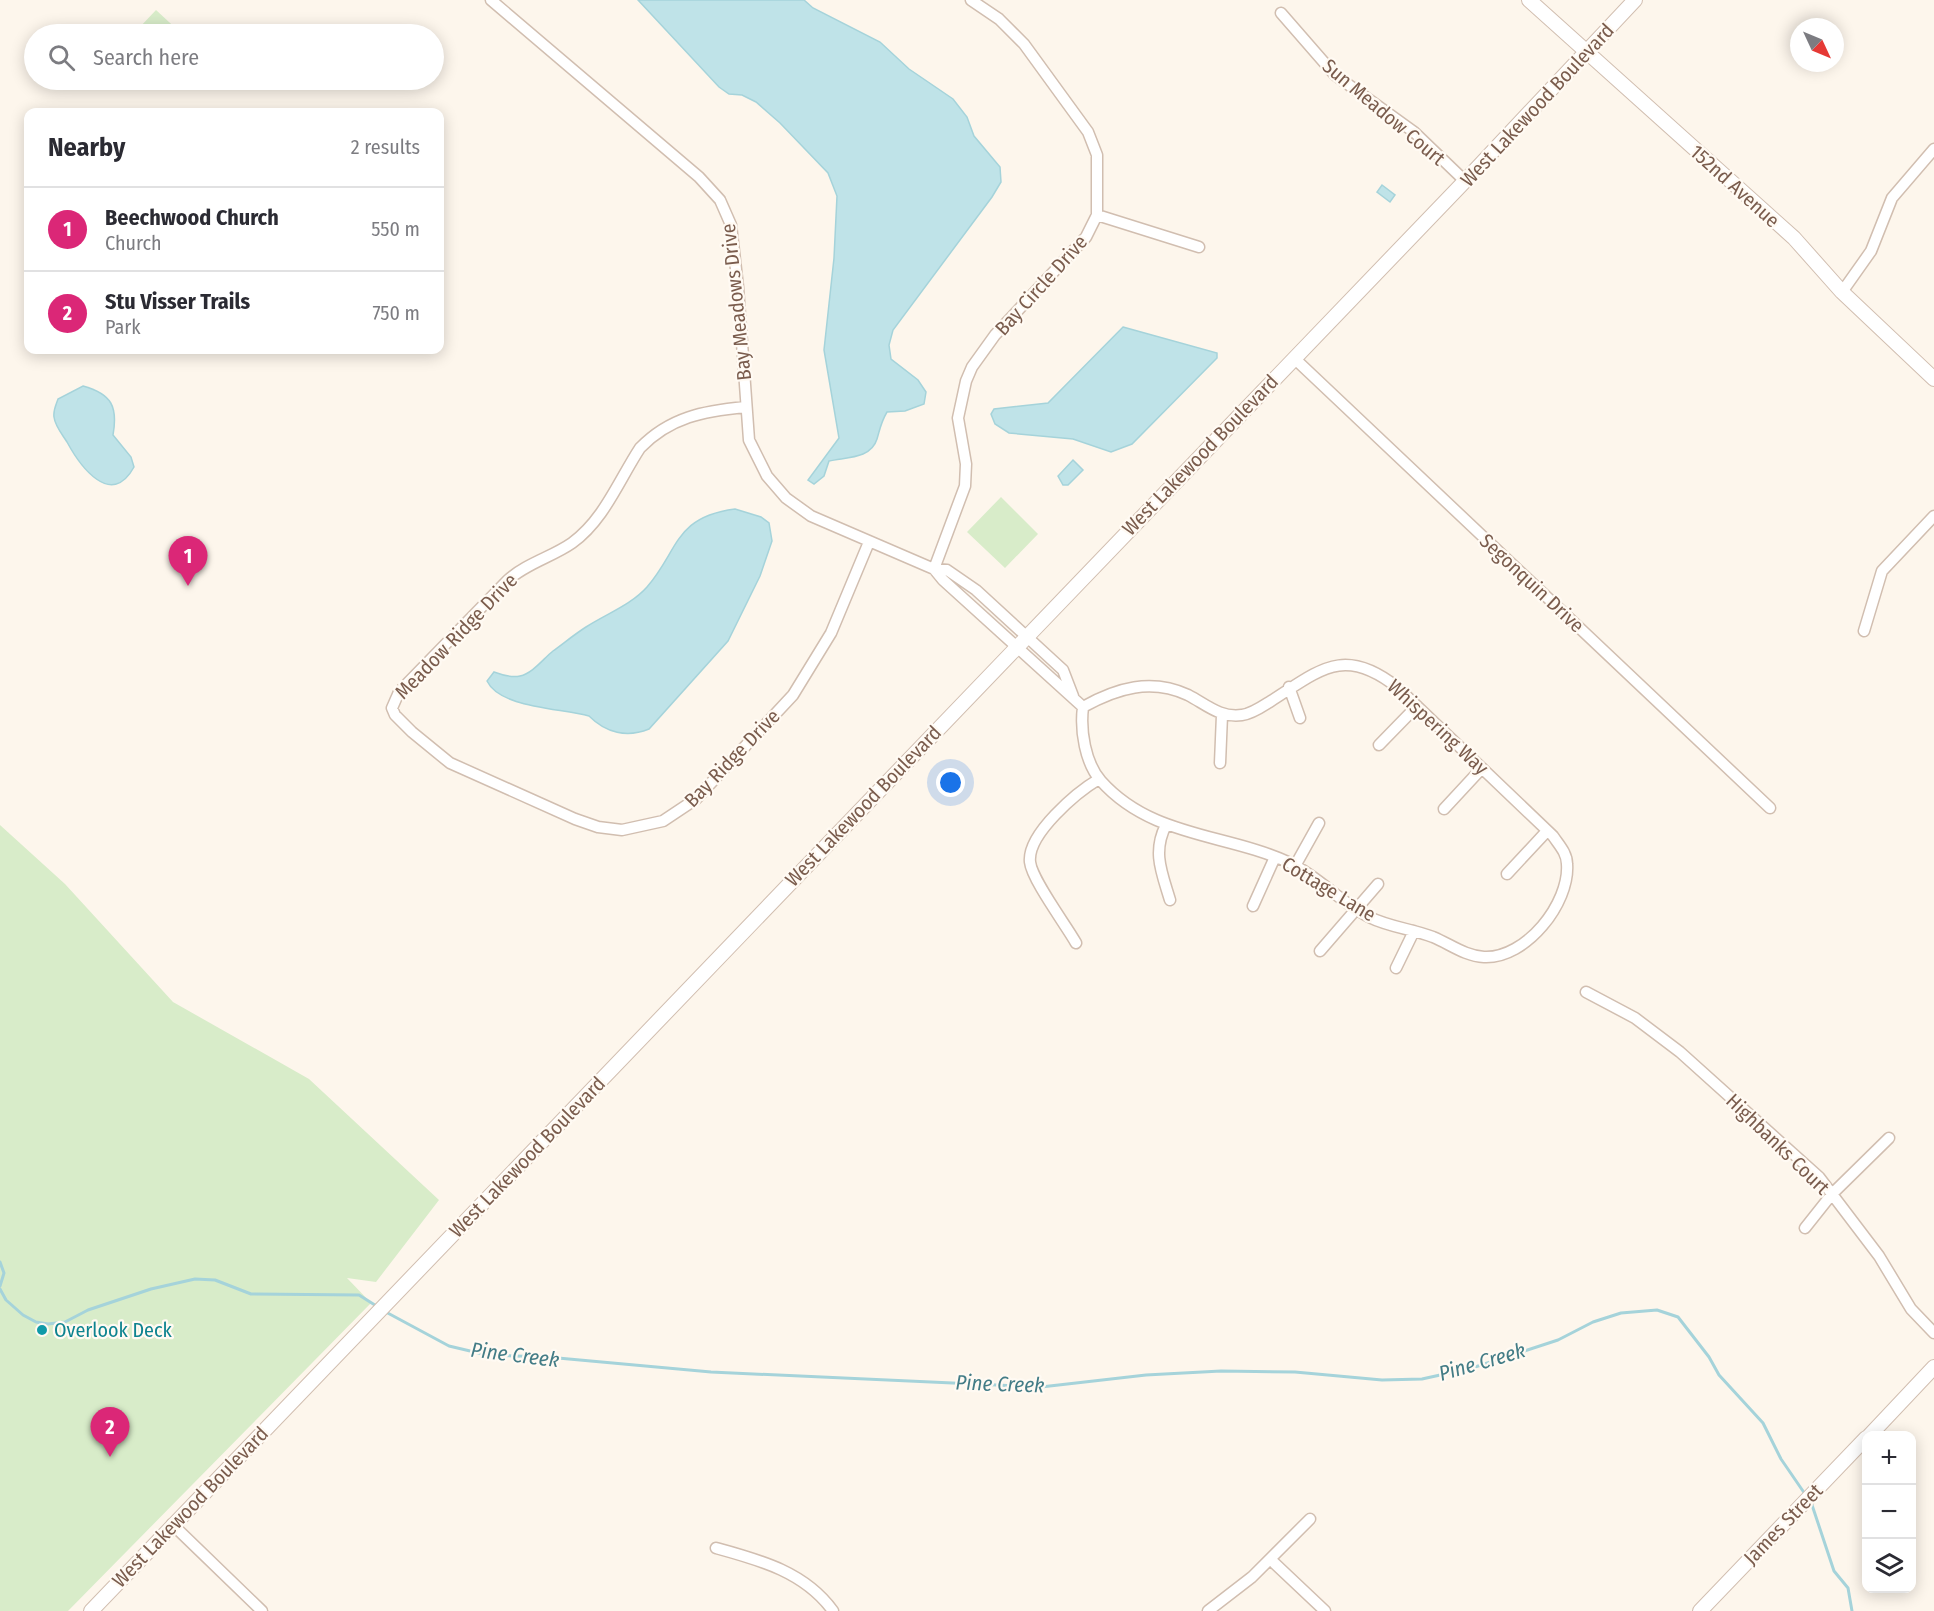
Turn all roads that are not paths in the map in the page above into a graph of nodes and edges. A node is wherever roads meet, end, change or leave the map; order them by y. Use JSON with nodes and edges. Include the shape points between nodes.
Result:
{"nodes":[{"id":1,"x":491,"y":0,"type":"edge"},
{"id":2,"x":971,"y":0,"type":"edge"},
{"id":3,"x":1529,"y":0,"type":"edge"},
{"id":4,"x":1635,"y":0,"type":"edge"},
{"id":5,"x":1281,"y":13,"type":"dead end"},
{"id":6,"x":1587,"y":54,"type":"junction"},
{"id":7,"x":1934,"y":149,"type":"edge"},
{"id":8,"x":1465,"y":181,"type":"junction"},
{"id":9,"x":1097,"y":215,"type":"junction"},
{"id":10,"x":1199,"y":247,"type":"dead end"},
{"id":11,"x":1842,"y":292,"type":"junction"},
{"id":12,"x":1294,"y":358,"type":"junction"},
{"id":13,"x":1934,"y":379,"type":"edge"},
{"id":14,"x":745,"y":407,"type":"junction"},
{"id":15,"x":1934,"y":516,"type":"edge"},
{"id":16,"x":869,"y":542,"type":"junction"},
{"id":17,"x":934,"y":569,"type":"junction"},
{"id":18,"x":1864,"y":631,"type":"dead end"},
{"id":19,"x":1026,"y":636,"type":"junction"},
{"id":20,"x":1016,"y":647,"type":"junction"},
{"id":21,"x":1289,"y":687,"type":"junction"},
{"id":22,"x":1073,"y":696,"type":"junction"},
{"id":23,"x":1417,"y":706,"type":"junction"},
{"id":24,"x":1083,"y":707,"type":"junction"},
{"id":25,"x":392,"y":708,"type":"joint"},
{"id":26,"x":1222,"y":715,"type":"junction"},
{"id":27,"x":1300,"y":718,"type":"dead end"},
{"id":28,"x":1379,"y":746,"type":"dead end"},
{"id":29,"x":1220,"y":763,"type":"dead end"},
{"id":30,"x":1482,"y":768,"type":"junction"},
{"id":31,"x":1099,"y":779,"type":"junction"},
{"id":32,"x":1770,"y":808,"type":"dead end"},
{"id":33,"x":1444,"y":809,"type":"dead end"},
{"id":34,"x":1318,"y":823,"type":"dead end"},
{"id":35,"x":1166,"y":825,"type":"junction"},
{"id":36,"x":1547,"y":831,"type":"junction"},
{"id":37,"x":1275,"y":857,"type":"junction"},
{"id":38,"x":1295,"y":866,"type":"junction"},
{"id":39,"x":1507,"y":874,"type":"dead end"},
{"id":40,"x":1378,"y":884,"type":"dead end"},
{"id":41,"x":1170,"y":900,"type":"dead end"},
{"id":42,"x":1253,"y":906,"type":"dead end"},
{"id":43,"x":1356,"y":908,"type":"junction"},
{"id":44,"x":1542,"y":924,"type":"joint"},
{"id":45,"x":1414,"y":931,"type":"junction"},
{"id":46,"x":1076,"y":943,"type":"dead end"},
{"id":47,"x":1320,"y":951,"type":"dead end"},
{"id":48,"x":1396,"y":968,"type":"dead end"},
{"id":49,"x":1586,"y":992,"type":"dead end"},
{"id":50,"x":1889,"y":1138,"type":"dead end"},
{"id":51,"x":1832,"y":1194,"type":"junction"},
{"id":52,"x":1805,"y":1228,"type":"dead end"},
{"id":53,"x":1934,"y":1333,"type":"edge"},
{"id":54,"x":1934,"y":1367,"type":"edge"},
{"id":55,"x":1874,"y":1431,"type":"edge"},
{"id":56,"x":1862,"y":1443,"type":"edge"},
{"id":57,"x":1310,"y":1519,"type":"dead end"},
{"id":58,"x":172,"y":1524,"type":"junction"},
{"id":59,"x":716,"y":1548,"type":"dead end"},
{"id":60,"x":1270,"y":1559,"type":"junction"},
{"id":61,"x":91,"y":1611,"type":"edge"},
{"id":62,"x":262,"y":1611,"type":"edge"},
{"id":63,"x":833,"y":1611,"type":"edge"},
{"id":64,"x":1208,"y":1611,"type":"edge"},
{"id":65,"x":1325,"y":1611,"type":"edge"},
{"id":66,"x":1700,"y":1611,"type":"edge"}],
"edges":[{"from":1,"to":14,"type":"street","name":"Bay Meadows Drive","via":[[699,177],[720,200],[734,239]]},
{"from":2,"to":9,"type":"street","name":"Bay Circle Drive","via":[[999,19],[1024,44],[1088,132],[1097,156]]},
{"from":3,"to":6,"type":"street","name":"152nd Avenue"},
{"from":4,"to":6,"type":"street","name":"West Lakewood Boulevard"},
{"from":5,"to":8,"type":"street","name":"Sun Meadow Court","via":[[1335,75],[1414,132]]},
{"from":6,"to":8,"type":"street","name":"West Lakewood Boulevard"},
{"from":6,"to":11,"type":"street","name":"152nd Avenue","via":[[1794,238]]},
{"from":7,"to":11,"type":"street","via":[[1892,198],[1871,251]]},
{"from":8,"to":12,"type":"street","name":"West Lakewood Boulevard"},
{"from":9,"to":10,"type":"street"},
{"from":9,"to":17,"type":"street","name":"Bay Circle Drive","via":[[1086,237],[995,335],[972,367],[958,418],[966,464],[965,486]]},
{"from":11,"to":13,"type":"street","name":"152nd Avenue"},
{"from":12,"to":19,"type":"street","name":"West Lakewood Boulevard"},
{"from":12,"to":32,"type":"street","name":"Segonquin Drive"},
{"from":14,"to":16,"type":"street","name":"Bay Meadows Drive","via":[[749,440],[758,460],[786,498],[811,516]]},
{"from":14,"to":25,"type":"street","name":"Meadow Ridge Drive","via":[[690,416],[650,438],[588,530],[508,580],[399,692]]},
{"from":15,"to":18,"type":"street","via":[[1882,571]]},
{"from":16,"to":17,"type":"street","name":"Bay Meadows Drive"},
{"from":16,"to":25,"type":"street","name":"Bay Ridge Drive","via":[[831,633],[793,695],[696,799],[676,814],[648,826],[598,828],[472,775],[438,755],[399,720]]},
{"from":17,"to":19,"type":"street","name":"Bay Meadows Drive","via":[[947,570],[966,582]]},
{"from":17,"to":20,"type":"street","name":"Bay Meadows Drive"},
{"from":19,"to":20,"type":"street","name":"West Lakewood Boulevard"},
{"from":19,"to":22,"type":"street","via":[[1063,670]]},
{"from":20,"to":22,"type":"street","via":[[1060,689]]},
{"from":20,"to":58,"type":"street","name":"West Lakewood Boulevard"},
{"from":21,"to":23,"type":"street","name":"Whispering Way","via":[[1324,668],[1356,666],[1386,678]]},
{"from":21,"to":26,"type":"street","name":"Whispering Way","via":[[1245,715]]},
{"from":21,"to":27,"type":"street"},
{"from":22,"to":24,"type":"street"},
{"from":23,"to":28,"type":"street"},
{"from":23,"to":30,"type":"street","name":"Whispering Way"},
{"from":24,"to":26,"type":"street","via":[[1113,693],[1151,684],[1187,695]]},
{"from":24,"to":31,"type":"street","name":"Cottage Lane","via":[[1086,749]]},
{"from":26,"to":29,"type":"street"},
{"from":30,"to":33,"type":"street"},
{"from":30,"to":36,"type":"street","name":"Whispering Way"},
{"from":31,"to":35,"type":"street","name":"Cottage Lane","via":[[1117,796]]},
{"from":31,"to":46,"type":"street","via":[[1064,804],[1030,854],[1032,869]]},
{"from":34,"to":38,"type":"street"},
{"from":35,"to":37,"type":"street","name":"Cottage Lane"},
{"from":35,"to":41,"type":"street","via":[[1157,857]]},
{"from":36,"to":39,"type":"street"},
{"from":36,"to":44,"type":"street","name":"Whispering Way","via":[[1565,855],[1567,880],[1559,901]]},
{"from":37,"to":38,"type":"street","name":"Cottage Lane"},
{"from":37,"to":42,"type":"street"},
{"from":38,"to":43,"type":"street","name":"Cottage Lane"},
{"from":40,"to":43,"type":"street"},
{"from":43,"to":45,"type":"street","name":"Cottage Lane","via":[[1370,918]]},
{"from":43,"to":47,"type":"street"},
{"from":44,"to":45,"type":"street","name":"Cottage Lane","via":[[1516,948],[1485,957]]},
{"from":45,"to":48,"type":"street"},
{"from":49,"to":51,"type":"street","name":"Highbanks Court","via":[[1635,1018],[1680,1052],[1819,1177]]},
{"from":50,"to":51,"type":"street"},
{"from":51,"to":52,"type":"street"},
{"from":51,"to":53,"type":"street","name":"Highbanks Court","via":[[1879,1256],[1911,1309]]},
{"from":54,"to":55,"type":"street","name":"James Street"},
{"from":56,"to":66,"type":"street","name":"James Street"},
{"from":57,"to":60,"type":"street"},
{"from":58,"to":61,"type":"street","name":"West Lakewood Boulevard"},
{"from":58,"to":62,"type":"street"},
{"from":59,"to":63,"type":"street","via":[[763,1561],[806,1581]]},
{"from":60,"to":64,"type":"street"},
{"from":60,"to":65,"type":"street"}]}
